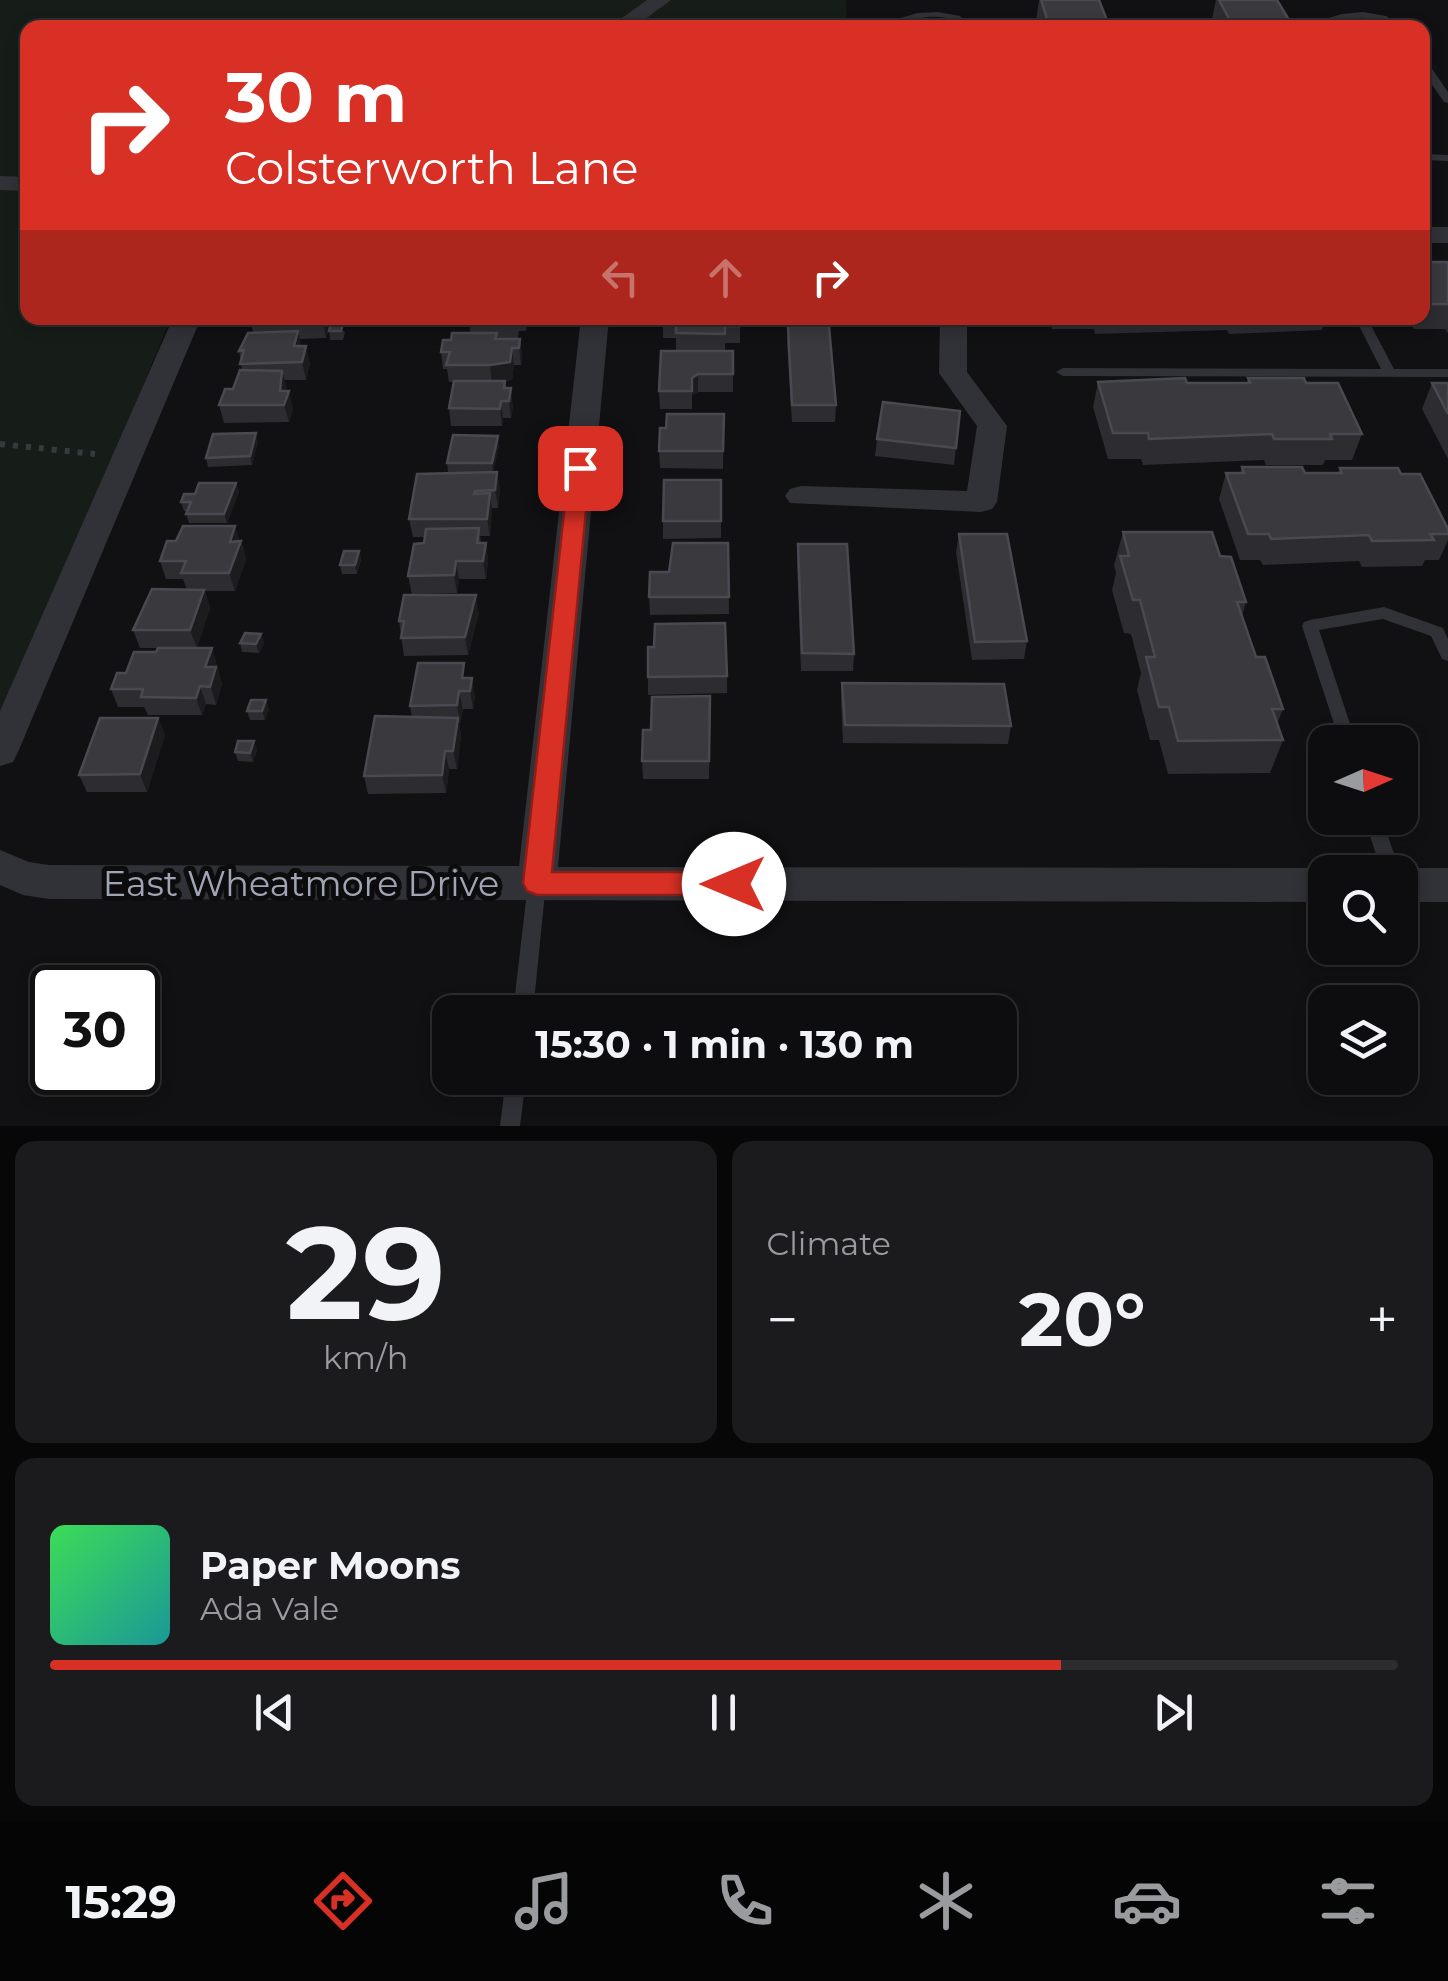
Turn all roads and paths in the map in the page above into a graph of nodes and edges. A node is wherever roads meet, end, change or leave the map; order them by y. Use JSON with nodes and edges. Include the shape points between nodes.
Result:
{"nodes":[{"id":1,"x":661,"y":0,"type":"edge"},
{"id":2,"x":630,"y":20,"type":"edge"},
{"id":3,"x":902,"y":20,"type":"edge"},
{"id":4,"x":964,"y":20,"type":"edge"},
{"id":5,"x":1323,"y":20,"type":"edge"},
{"id":6,"x":1388,"y":20,"type":"edge"},
{"id":7,"x":1430,"y":74,"type":"edge"},
{"id":8,"x":1448,"y":100,"type":"edge"},
{"id":9,"x":184,"y":325,"type":"edge"},
{"id":10,"x":594,"y":325,"type":"edge"},
{"id":11,"x":954,"y":325,"type":"edge"},
{"id":12,"x":1365,"y":325,"type":"edge"},
{"id":13,"x":1063,"y":372,"type":"dead end"},
{"id":14,"x":1390,"y":373,"type":"junction"},
{"id":15,"x":1448,"y":373,"type":"edge"},
{"id":16,"x":0,"y":444,"type":"edge"},
{"id":17,"x":126,"y":457,"type":"junction"},
{"id":18,"x":801,"y":496,"type":"dead end"},
{"id":19,"x":1448,"y":655,"type":"edge"},
{"id":20,"x":1342,"y":725,"type":"edge"},
{"id":21,"x":0,"y":752,"type":"edge"},
{"id":22,"x":0,"y":866,"type":"edge"},
{"id":23,"x":537,"y":883,"type":"junction"},
{"id":24,"x":1308,"y":885,"type":"edge"},
{"id":25,"x":1418,"y":885,"type":"edge"},
{"id":26,"x":1448,"y":885,"type":"edge"},
{"id":27,"x":525,"y":995,"type":"edge"},
{"id":28,"x":514,"y":1095,"type":"edge"},
{"id":29,"x":510,"y":1126,"type":"edge"}],
"edges":[{"from":1,"to":2,"type":"street"},
{"from":3,"to":4,"type":"lane"},
{"from":5,"to":6,"type":"lane"},
{"from":7,"to":8,"type":"lane"},
{"from":9,"to":17,"type":"street"},
{"from":10,"to":23,"type":"street"},
{"from":11,"to":18,"type":"street","via":[[953,373],[992,426],[981,502]]},
{"from":12,"to":14,"type":"lane"},
{"from":13,"to":14,"type":"lane"},
{"from":14,"to":15,"type":"lane"},
{"from":16,"to":17,"type":"path"},
{"from":17,"to":21,"type":"street"},
{"from":19,"to":20,"type":"lane","via":[[1437,632],[1384,613],[1310,626]]},
{"from":22,"to":23,"type":"street","name":"East Wheatmore Drive","via":[[49,882]]},
{"from":23,"to":24,"type":"street","name":"East Wheatmore Drive"},
{"from":23,"to":27,"type":"lane"},
{"from":25,"to":26,"type":"street"},
{"from":28,"to":29,"type":"lane"}]}
